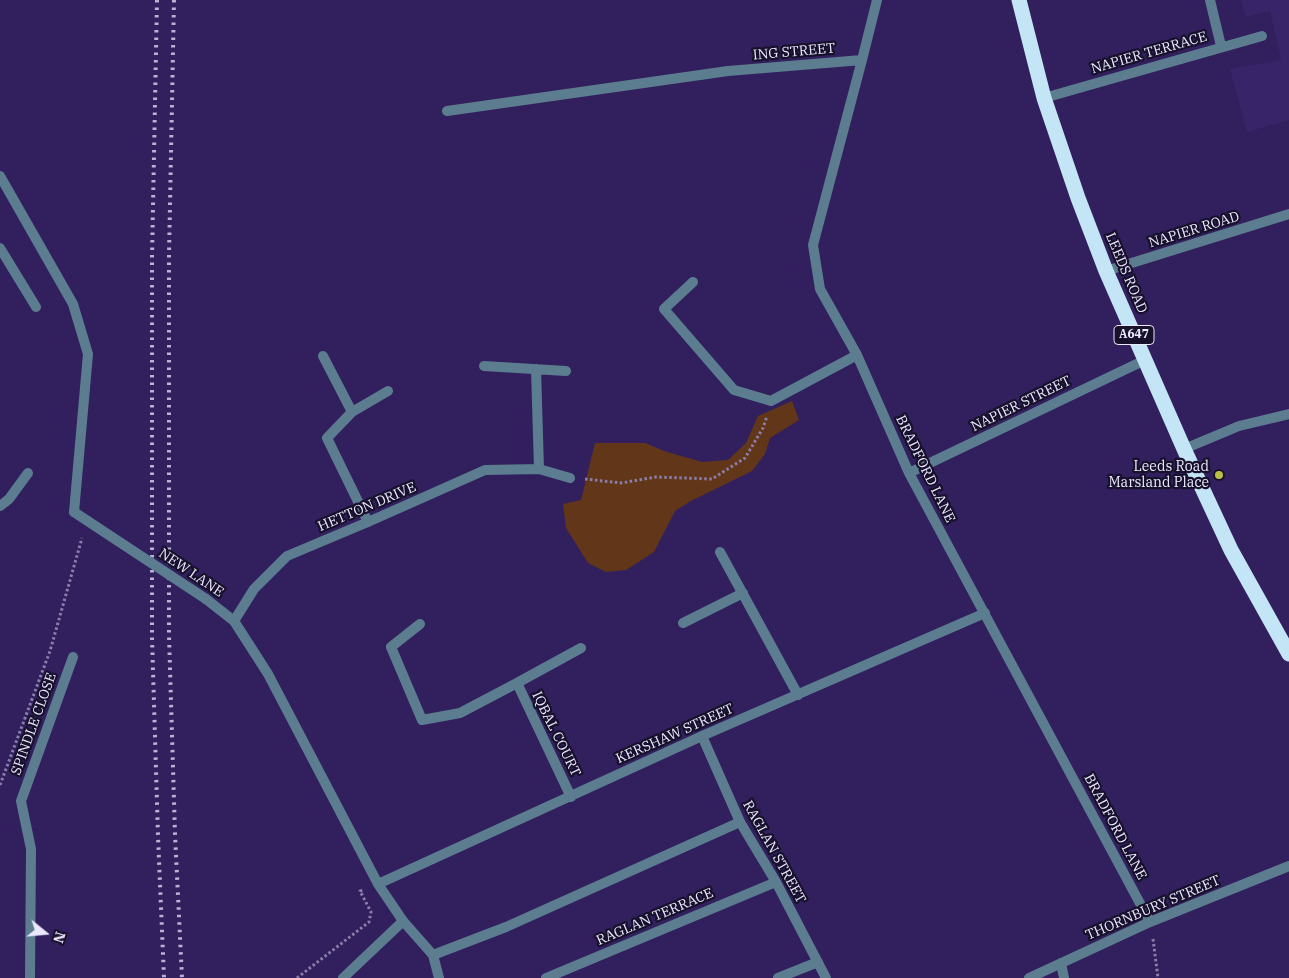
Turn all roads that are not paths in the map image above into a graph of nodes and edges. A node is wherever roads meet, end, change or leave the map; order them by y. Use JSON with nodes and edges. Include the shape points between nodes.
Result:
{"nodes":[{"id":1,"x":877,"y":0,"type":"edge"},
{"id":2,"x":1019,"y":0,"type":"edge"},
{"id":3,"x":1210,"y":0,"type":"edge"},
{"id":4,"x":1262,"y":36,"type":"dead end"},
{"id":5,"x":1221,"y":46,"type":"junction"},
{"id":6,"x":862,"y":60,"type":"junction"},
{"id":7,"x":1044,"y":98,"type":"junction"},
{"id":8,"x":448,"y":111,"type":"dead end"},
{"id":9,"x":0,"y":176,"type":"edge"},
{"id":10,"x":1289,"y":214,"type":"edge"},
{"id":11,"x":0,"y":248,"type":"edge"},
{"id":12,"x":1106,"y":271,"type":"junction"},
{"id":13,"x":693,"y":282,"type":"dead end"},
{"id":14,"x":36,"y":307,"type":"dead end"},
{"id":15,"x":857,"y":355,"type":"junction"},
{"id":16,"x":323,"y":356,"type":"dead end"},
{"id":17,"x":1145,"y":360,"type":"junction"},
{"id":18,"x":484,"y":366,"type":"dead end"},
{"id":19,"x":536,"y":369,"type":"junction"},
{"id":20,"x":566,"y":372,"type":"dead end"},
{"id":21,"x":388,"y":391,"type":"dead end"},
{"id":22,"x":352,"y":412,"type":"junction"},
{"id":23,"x":1289,"y":414,"type":"edge"},
{"id":24,"x":1184,"y":449,"type":"junction"},
{"id":25,"x":539,"y":469,"type":"junction"},
{"id":26,"x":28,"y":473,"type":"dead end"},
{"id":27,"x":909,"y":473,"type":"junction"},
{"id":28,"x":570,"y":478,"type":"road end"},
{"id":29,"x":0,"y":506,"type":"edge"},
{"id":30,"x":368,"y":522,"type":"junction"},
{"id":31,"x":720,"y":552,"type":"dead end"},
{"id":32,"x":742,"y":593,"type":"junction"},
{"id":33,"x":984,"y":613,"type":"junction"},
{"id":34,"x":234,"y":620,"type":"junction"},
{"id":35,"x":684,"y":623,"type":"dead end"},
{"id":36,"x":420,"y":624,"type":"dead end"},
{"id":37,"x":581,"y":648,"type":"dead end"},
{"id":38,"x":1289,"y":654,"type":"edge"},
{"id":39,"x":73,"y":658,"type":"dead end"},
{"id":40,"x":517,"y":683,"type":"junction"},
{"id":41,"x":798,"y":694,"type":"junction"},
{"id":42,"x":702,"y":736,"type":"junction"},
{"id":43,"x":571,"y":797,"type":"junction"},
{"id":44,"x":740,"y":822,"type":"junction"},
{"id":45,"x":1289,"y":866,"type":"edge"},
{"id":46,"x":776,"y":882,"type":"junction"},
{"id":47,"x":378,"y":884,"type":"junction"},
{"id":48,"x":402,"y":921,"type":"junction"},
{"id":49,"x":1150,"y":922,"type":"junction"},
{"id":50,"x":432,"y":955,"type":"junction"},
{"id":51,"x":818,"y":962,"type":"junction"},
{"id":52,"x":1061,"y":963,"type":"junction"},
{"id":53,"x":30,"y":978,"type":"edge"},
{"id":54,"x":343,"y":978,"type":"edge"},
{"id":55,"x":439,"y":978,"type":"edge"},
{"id":56,"x":546,"y":978,"type":"edge"},
{"id":57,"x":778,"y":978,"type":"edge"},
{"id":58,"x":826,"y":978,"type":"edge"},
{"id":59,"x":1029,"y":978,"type":"edge"},
{"id":60,"x":1064,"y":978,"type":"edge"}],
"edges":[{"from":1,"to":6,"type":"street","name":"BRADFORD LANE"},
{"from":2,"to":7,"type":"highway","name":"LEEDS ROAD","number":"A647"},
{"from":3,"to":5,"type":"street"},
{"from":4,"to":5,"type":"street","name":"NAPIER TERRACE"},
{"from":5,"to":7,"type":"street","name":"NAPIER TERRACE"},
{"from":6,"to":8,"type":"street","name":"ING STREET","via":[[728,71]]},
{"from":6,"to":15,"type":"street","name":"BRADFORD LANE","via":[[813,245],[820,289]]},
{"from":7,"to":12,"type":"highway","name":"LEEDS ROAD","number":"A647"},
{"from":9,"to":34,"type":"street","name":"NEW LANE","bridge":true,"via":[[72,304],[88,354],[74,512]]},
{"from":10,"to":12,"type":"street","name":"NAPIER ROAD"},
{"from":11,"to":14,"type":"street"},
{"from":12,"to":17,"type":"highway","name":"LEEDS ROAD","number":"A647"},
{"from":13,"to":15,"type":"street","via":[[664,309],[734,390],[771,401]]},
{"from":15,"to":27,"type":"street","name":"BRADFORD LANE"},
{"from":16,"to":22,"type":"street"},
{"from":17,"to":24,"type":"highway","name":"LEEDS ROAD","number":"A647"},
{"from":17,"to":27,"type":"street","name":"NAPIER STREET"},
{"from":18,"to":19,"type":"street"},
{"from":19,"to":20,"type":"street"},
{"from":19,"to":25,"type":"street"},
{"from":21,"to":22,"type":"street"},
{"from":22,"to":30,"type":"street","via":[[327,438]]},
{"from":23,"to":24,"type":"street","via":[[1239,426]]},
{"from":24,"to":38,"type":"highway","name":"LEEDS ROAD","number":"A647","via":[[1231,550]]},
{"from":25,"to":28,"type":"street","name":"HETTON DRIVE"},
{"from":25,"to":30,"type":"street","name":"HETTON DRIVE","via":[[485,470]]},
{"from":26,"to":29,"type":"street"},
{"from":27,"to":33,"type":"street","name":"BRADFORD LANE"},
{"from":30,"to":34,"type":"street","name":"HETTON DRIVE","via":[[287,556],[254,589]]},
{"from":31,"to":32,"type":"street"},
{"from":32,"to":35,"type":"street"},
{"from":32,"to":41,"type":"street"},
{"from":33,"to":41,"type":"street","name":"KERSHAW STREET"},
{"from":33,"to":49,"type":"street","name":"BRADFORD LANE"},
{"from":34,"to":47,"type":"street","name":"NEW LANE","via":[[268,674]]},
{"from":36,"to":40,"type":"street","name":"IQBAL COURT","via":[[391,647],[422,720],[460,714]]},
{"from":37,"to":40,"type":"street","name":"IQBAL COURT"},
{"from":39,"to":53,"type":"street","name":"SPINDLE CLOSE","via":[[21,801],[31,849]]},
{"from":40,"to":43,"type":"street","name":"IQBAL COURT"},
{"from":41,"to":42,"type":"street","name":"KERSHAW STREET"},
{"from":42,"to":43,"type":"street","name":"KERSHAW STREET"},
{"from":42,"to":44,"type":"street","name":"RAGLAN STREET"},
{"from":43,"to":47,"type":"street","name":"KERSHAW STREET"},
{"from":44,"to":46,"type":"street","name":"RAGLAN STREET"},
{"from":44,"to":50,"type":"street","via":[[506,927]]},
{"from":45,"to":49,"type":"street","name":"THORNBURY STREET"},
{"from":46,"to":51,"type":"street","name":"RAGLAN STREET"},
{"from":46,"to":56,"type":"street","name":"RAGLAN TERRACE"},
{"from":47,"to":48,"type":"street","name":"NEW LANE"},
{"from":48,"to":50,"type":"street","name":"NEW LANE"},
{"from":48,"to":54,"type":"street"},
{"from":49,"to":52,"type":"street","name":"THORNBURY STREET"},
{"from":50,"to":55,"type":"street"},
{"from":51,"to":57,"type":"street"},
{"from":51,"to":58,"type":"street","name":"RAGLAN STREET"},
{"from":52,"to":59,"type":"street","name":"THORNBURY STREET"},
{"from":52,"to":60,"type":"street"}]}
